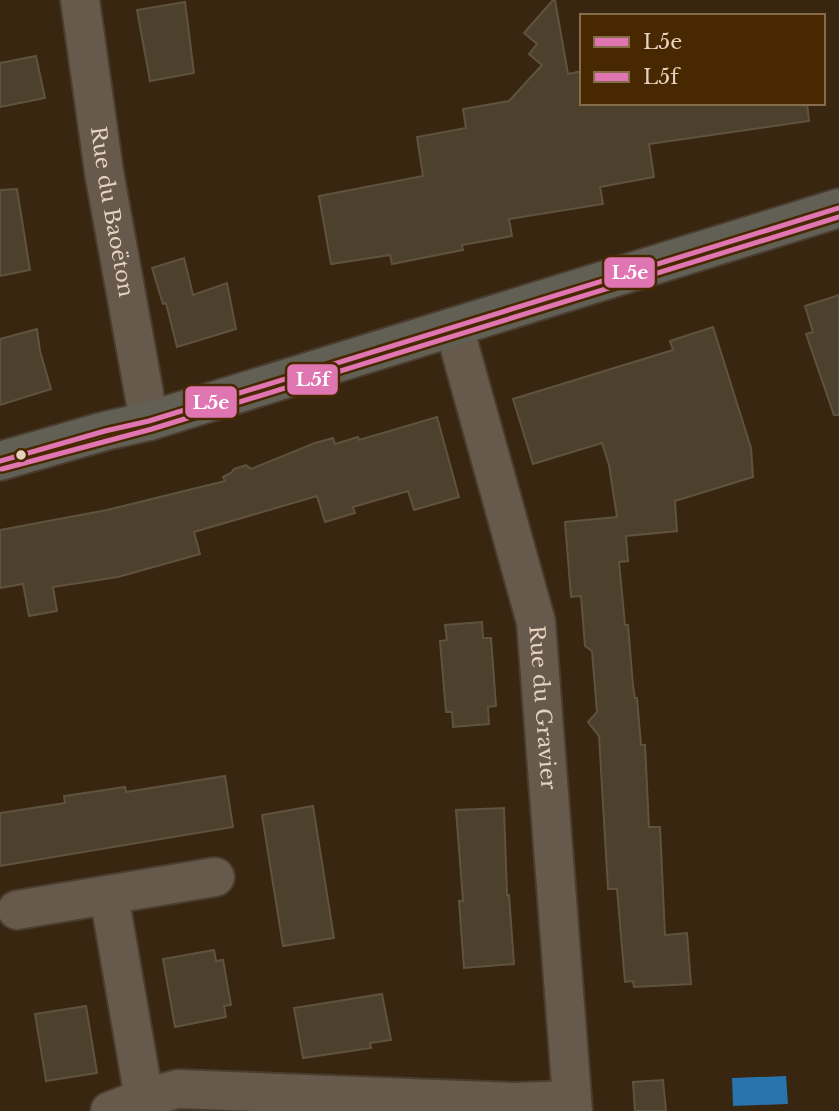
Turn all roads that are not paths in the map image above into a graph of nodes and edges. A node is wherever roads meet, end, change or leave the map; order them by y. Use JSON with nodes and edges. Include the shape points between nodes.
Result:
{"nodes":[{"id":1,"x":80,"y":0,"type":"edge"},
{"id":2,"x":839,"y":208,"type":"edge"},
{"id":3,"x":454,"y":327,"type":"junction"},
{"id":4,"x":149,"y":421,"type":"junction"},
{"id":5,"x":0,"y":461,"type":"edge"},
{"id":6,"x":215,"y":877,"type":"dead end"},
{"id":7,"x":109,"y":895,"type":"junction"},
{"id":8,"x":18,"y":910,"type":"dead end"},
{"id":9,"x":127,"y":1105,"type":"edge"},
{"id":10,"x":573,"y":1105,"type":"edge"}],
"edges":[{"from":1,"to":4,"type":"street","name":"Rue du Baoëton","via":[[104,172]]},
{"from":2,"to":3,"type":"main road"},
{"from":3,"to":4,"type":"main road"},
{"from":3,"to":10,"type":"street","name":"Rue du Gravier","via":[[536,622]]},
{"from":4,"to":5,"type":"main road"},
{"from":6,"to":7,"type":"street"},
{"from":7,"to":8,"type":"street"},
{"from":7,"to":9,"type":"street","name":"Rue du Gravier"},
{"from":9,"to":10,"type":"street","name":"Rue du Gravier","via":[[178,1090]]}]}
